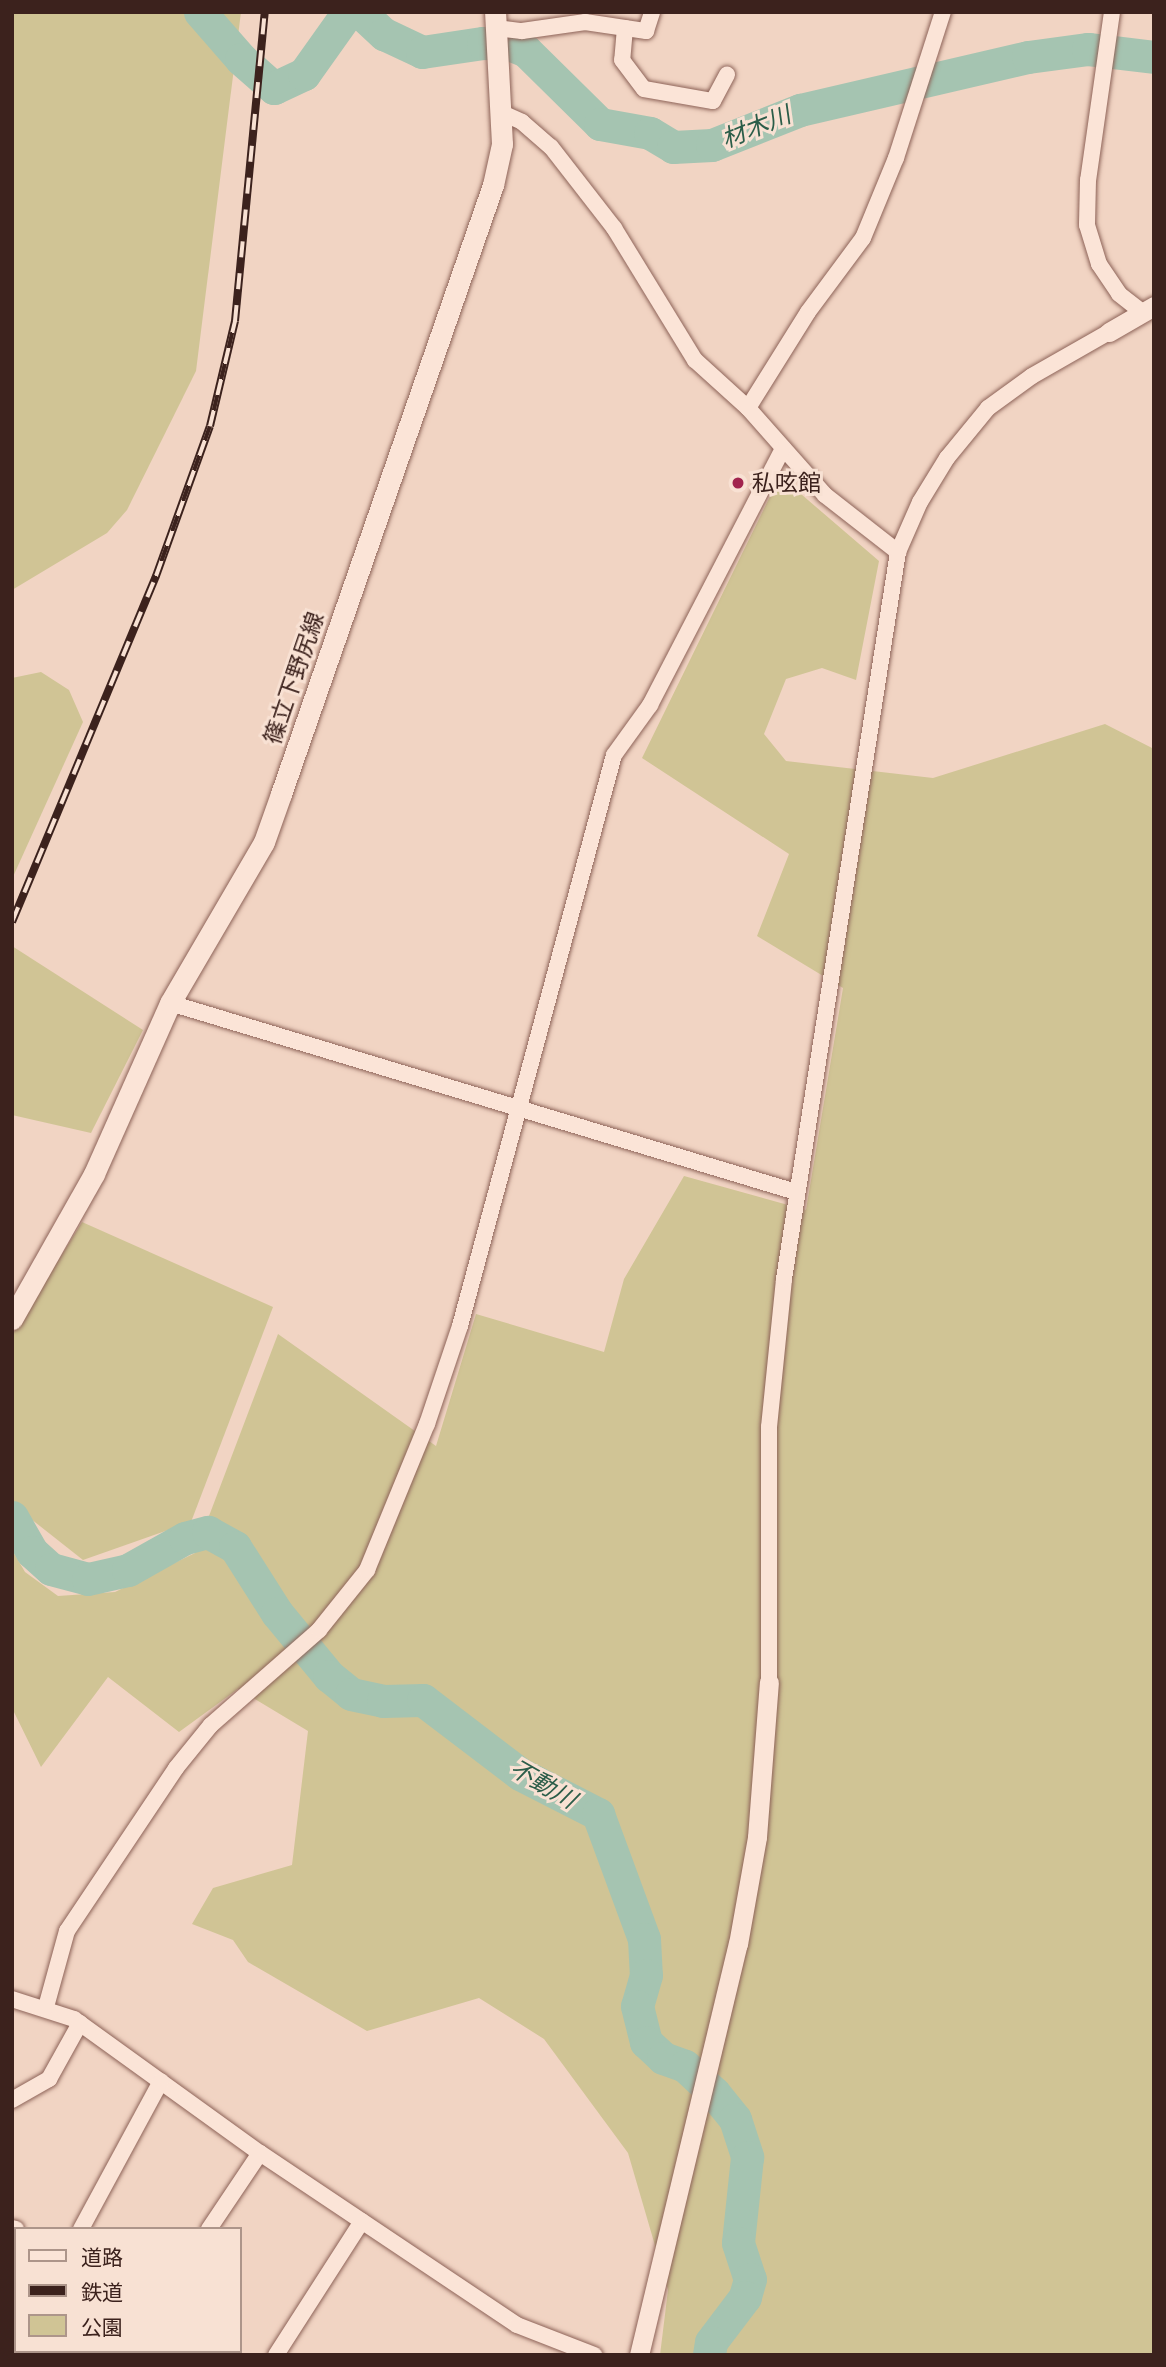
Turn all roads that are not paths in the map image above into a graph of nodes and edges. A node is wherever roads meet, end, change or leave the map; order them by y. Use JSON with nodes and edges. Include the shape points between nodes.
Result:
{"nodes":[{"id":1,"x":652,"y":12,"type":"edge"},
{"id":2,"x":943,"y":12,"type":"edge"},
{"id":3,"x":1112,"y":12,"type":"edge"},
{"id":4,"x":496,"y":24,"type":"edge"},
{"id":5,"x":625,"y":28,"type":"junction"},
{"id":6,"x":727,"y":75,"type":"dead end"},
{"id":7,"x":500,"y":112,"type":"junction"},
{"id":8,"x":1150,"y":313,"type":"edge"},
{"id":9,"x":1109,"y":332,"type":"joint"},
{"id":10,"x":748,"y":408,"type":"junction"},
{"id":11,"x":783,"y":448,"type":"junction"},
{"id":12,"x":898,"y":552,"type":"junction"},
{"id":13,"x":170,"y":1003,"type":"junction"},
{"id":14,"x":523,"y":1106,"type":"junction"},
{"id":15,"x":796,"y":1192,"type":"junction"},
{"id":16,"x":12,"y":1319,"type":"edge"},
{"id":17,"x":769,"y":1682,"type":"joint"},
{"id":18,"x":12,"y":1999,"type":"edge"},
{"id":19,"x":46,"y":2007,"type":"junction"},
{"id":20,"x":80,"y":2023,"type":"junction"},
{"id":21,"x":161,"y":2081,"type":"junction"},
{"id":22,"x":12,"y":2100,"type":"edge"},
{"id":23,"x":260,"y":2152,"type":"junction"},
{"id":24,"x":362,"y":2221,"type":"junction"},
{"id":25,"x":82,"y":2227,"type":"edge"},
{"id":26,"x":210,"y":2227,"type":"edge"},
{"id":27,"x":276,"y":2355,"type":"edge"},
{"id":28,"x":594,"y":2355,"type":"edge"},
{"id":29,"x":639,"y":2355,"type":"edge"}],
"edges":[{"from":1,"to":5,"type":"street","via":[[646,30]]},
{"from":2,"to":10,"type":"street","via":[[863,238],[808,312]]},
{"from":3,"to":8,"type":"street","via":[[1088,180],[1087,225],[1099,264],[1119,294]]},
{"from":4,"to":5,"type":"street","via":[[522,31],[585,22]]},
{"from":4,"to":7,"type":"main road","name":"篠立下野尻線"},
{"from":5,"to":6,"type":"street","via":[[622,60],[644,89],[713,100]]},
{"from":7,"to":10,"type":"street","via":[[529,127],[551,147],[614,228],[695,360]]},
{"from":7,"to":13,"type":"main road","name":"篠立下野尻線","via":[[502,144],[493,185],[264,842]]},
{"from":8,"to":9,"type":"street"},
{"from":9,"to":12,"type":"street","via":[[1032,376],[988,408],[947,458],[920,502]]},
{"from":10,"to":11,"type":"street"},
{"from":11,"to":12,"type":"street","via":[[825,495]]},
{"from":11,"to":14,"type":"street","via":[[650,705],[614,755]]},
{"from":12,"to":15,"type":"street"},
{"from":13,"to":14,"type":"street"},
{"from":13,"to":16,"type":"main road","name":"篠立下野尻線","via":[[94,1174]]},
{"from":14,"to":15,"type":"street"},
{"from":14,"to":19,"type":"street","via":[[460,1326],[395,1507],[367,1570],[310,1637],[211,1725],[135,1826],[67,1931]]},
{"from":15,"to":17,"type":"street","via":[[769,1427]]},
{"from":17,"to":29,"type":"street","via":[[757,1837],[738,1944]]},
{"from":18,"to":19,"type":"street"},
{"from":19,"to":20,"type":"street"},
{"from":20,"to":21,"type":"street"},
{"from":20,"to":22,"type":"street","via":[[49,2079]]},
{"from":21,"to":23,"type":"street"},
{"from":21,"to":25,"type":"street"},
{"from":23,"to":24,"type":"street"},
{"from":23,"to":26,"type":"street"},
{"from":24,"to":27,"type":"street"},
{"from":24,"to":28,"type":"street","via":[[517,2325]]}]}
